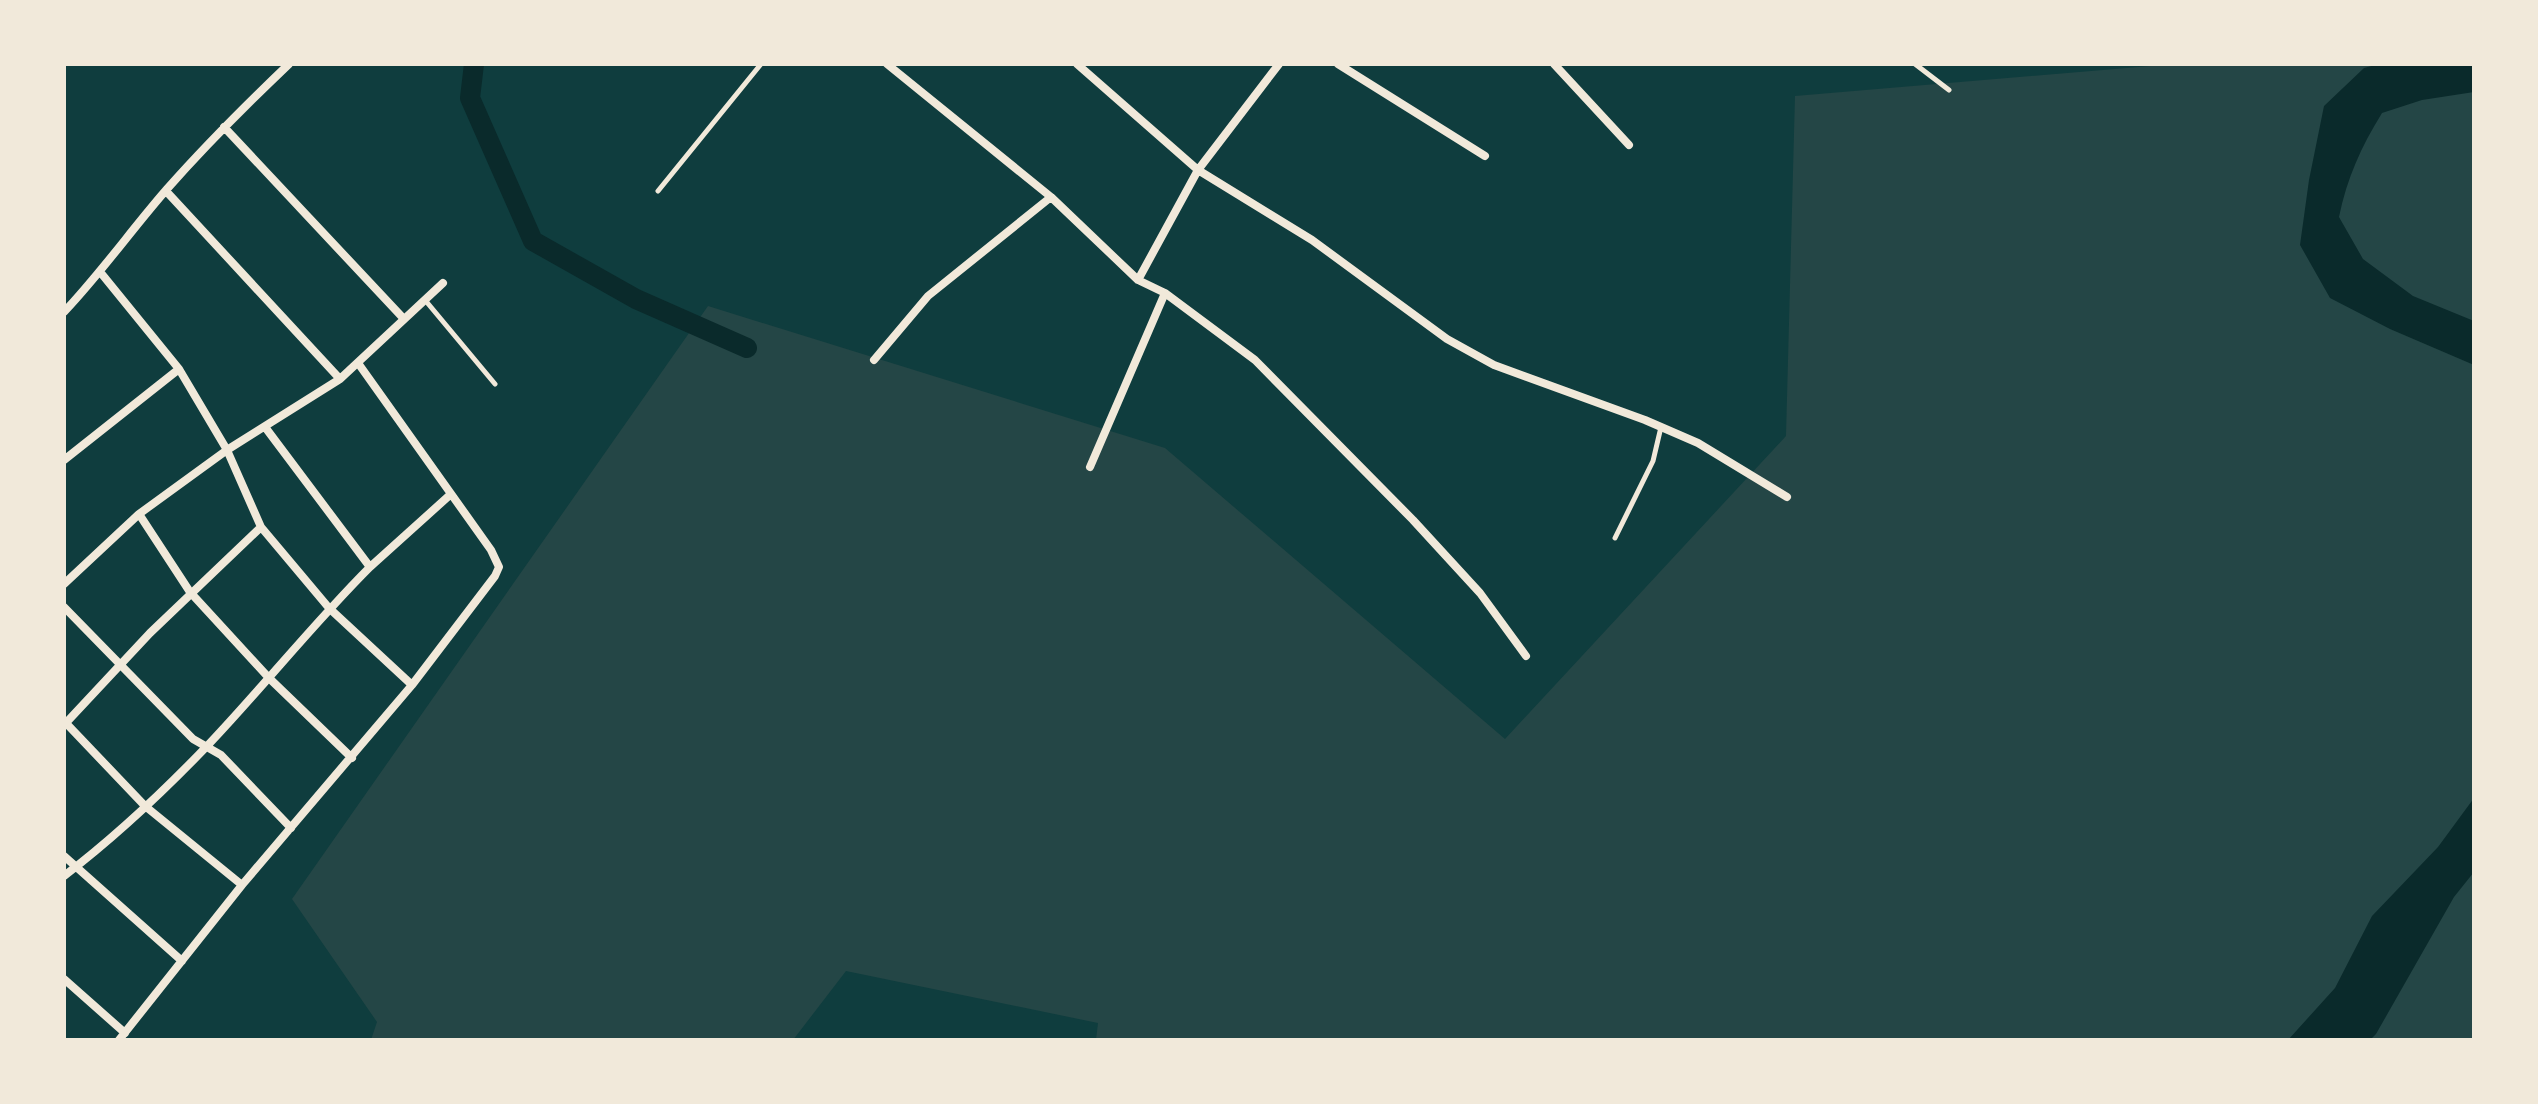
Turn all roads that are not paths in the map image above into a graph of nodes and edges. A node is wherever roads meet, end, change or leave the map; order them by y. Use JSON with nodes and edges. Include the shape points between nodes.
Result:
{"nodes":[{"id":1,"x":289,"y":64,"type":"edge"},
{"id":2,"x":761,"y":64,"type":"edge"},
{"id":3,"x":887,"y":64,"type":"edge"},
{"id":4,"x":1077,"y":64,"type":"edge"},
{"id":5,"x":1279,"y":64,"type":"edge"},
{"id":6,"x":1338,"y":64,"type":"edge"},
{"id":7,"x":1915,"y":64,"type":"edge"},
{"id":8,"x":1561,"y":66,"type":"edge"},
{"id":9,"x":1949,"y":90,"type":"dead end"},
{"id":10,"x":224,"y":127,"type":"junction"},
{"id":11,"x":1629,"y":145,"type":"dead end"},
{"id":12,"x":1485,"y":156,"type":"dead end"},
{"id":13,"x":1198,"y":170,"type":"junction"},
{"id":14,"x":166,"y":191,"type":"junction"},
{"id":15,"x":658,"y":191,"type":"dead end"},
{"id":16,"x":1051,"y":197,"type":"junction"},
{"id":17,"x":101,"y":273,"type":"junction"},
{"id":18,"x":1138,"y":280,"type":"junction"},
{"id":19,"x":443,"y":283,"type":"dead end"},
{"id":20,"x":1165,"y":293,"type":"junction"},
{"id":21,"x":425,"y":300,"type":"junction"},
{"id":22,"x":64,"y":312,"type":"edge"},
{"id":23,"x":404,"y":319,"type":"junction"},
{"id":24,"x":874,"y":360,"type":"dead end"},
{"id":25,"x":358,"y":363,"type":"junction"},
{"id":26,"x":179,"y":369,"type":"junction"},
{"id":27,"x":340,"y":379,"type":"junction"},
{"id":28,"x":495,"y":384,"type":"dead end"},
{"id":29,"x":265,"y":427,"type":"junction"},
{"id":30,"x":1661,"y":427,"type":"junction"},
{"id":31,"x":227,"y":450,"type":"junction"},
{"id":32,"x":64,"y":460,"type":"edge"},
{"id":33,"x":1090,"y":467,"type":"dead end"},
{"id":34,"x":451,"y":494,"type":"junction"},
{"id":35,"x":1787,"y":497,"type":"dead end"},
{"id":36,"x":139,"y":514,"type":"junction"},
{"id":37,"x":261,"y":527,"type":"junction"},
{"id":38,"x":1615,"y":538,"type":"dead end"},
{"id":39,"x":370,"y":567,"type":"junction"},
{"id":40,"x":64,"y":584,"type":"edge"},
{"id":41,"x":190,"y":592,"type":"junction"},
{"id":42,"x":64,"y":607,"type":"edge"},
{"id":43,"x":329,"y":608,"type":"junction"},
{"id":44,"x":1526,"y":656,"type":"dead end"},
{"id":45,"x":120,"y":667,"type":"junction"},
{"id":46,"x":269,"y":678,"type":"junction"},
{"id":47,"x":412,"y":685,"type":"junction"},
{"id":48,"x":65,"y":723,"type":"edge"},
{"id":49,"x":208,"y":745,"type":"junction"},
{"id":50,"x":352,"y":758,"type":"junction"},
{"id":51,"x":145,"y":806,"type":"junction"},
{"id":52,"x":291,"y":828,"type":"junction"},
{"id":53,"x":64,"y":856,"type":"edge"},
{"id":54,"x":75,"y":868,"type":"junction"},
{"id":55,"x":64,"y":876,"type":"edge"},
{"id":56,"x":242,"y":885,"type":"junction"},
{"id":57,"x":182,"y":961,"type":"junction"},
{"id":58,"x":64,"y":979,"type":"edge"},
{"id":59,"x":122,"y":1037,"type":"edge"}],
"edges":[{"from":1,"to":10,"type":"street"},
{"from":2,"to":15,"type":"lane"},
{"from":3,"to":16,"type":"street"},
{"from":4,"to":13,"type":"street"},
{"from":5,"to":13,"type":"street"},
{"from":6,"to":12,"type":"street"},
{"from":7,"to":9,"type":"lane"},
{"from":8,"to":11,"type":"street"},
{"from":10,"to":14,"type":"street"},
{"from":10,"to":23,"type":"street"},
{"from":13,"to":18,"type":"street"},
{"from":13,"to":30,"type":"street","via":[[1312,240],[1482,359]]},
{"from":14,"to":17,"type":"street"},
{"from":14,"to":27,"type":"street"},
{"from":16,"to":18,"type":"street"},
{"from":16,"to":24,"type":"street","via":[[928,296]]},
{"from":17,"to":22,"type":"street"},
{"from":17,"to":26,"type":"street"},
{"from":18,"to":20,"type":"street"},
{"from":19,"to":21,"type":"street"},
{"from":20,"to":33,"type":"street"},
{"from":20,"to":44,"type":"street","via":[[1255,360],[1480,593]]},
{"from":21,"to":23,"type":"street"},
{"from":21,"to":28,"type":"lane"},
{"from":23,"to":25,"type":"street"},
{"from":25,"to":27,"type":"street"},
{"from":25,"to":34,"type":"street"},
{"from":26,"to":31,"type":"street"},
{"from":26,"to":32,"type":"street"},
{"from":27,"to":29,"type":"street"},
{"from":29,"to":31,"type":"street"},
{"from":29,"to":39,"type":"street"},
{"from":30,"to":35,"type":"street"},
{"from":30,"to":38,"type":"lane","via":[[1653,461]]},
{"from":31,"to":36,"type":"street"},
{"from":31,"to":37,"type":"street"},
{"from":34,"to":39,"type":"street"},
{"from":34,"to":47,"type":"street","via":[[499,567]]},
{"from":36,"to":40,"type":"street"},
{"from":36,"to":41,"type":"street"},
{"from":37,"to":41,"type":"street"},
{"from":37,"to":43,"type":"street"},
{"from":39,"to":43,"type":"street"},
{"from":41,"to":45,"type":"street"},
{"from":41,"to":46,"type":"street"},
{"from":42,"to":45,"type":"street"},
{"from":43,"to":46,"type":"street"},
{"from":43,"to":47,"type":"street"},
{"from":45,"to":48,"type":"street"},
{"from":45,"to":49,"type":"street","via":[[193,739]]},
{"from":46,"to":49,"type":"street"},
{"from":46,"to":50,"type":"street"},
{"from":47,"to":50,"type":"street"},
{"from":48,"to":51,"type":"street"},
{"from":49,"to":51,"type":"street"},
{"from":49,"to":52,"type":"street"},
{"from":50,"to":52,"type":"street"},
{"from":51,"to":54,"type":"street"},
{"from":51,"to":56,"type":"street"},
{"from":52,"to":56,"type":"street"},
{"from":53,"to":54,"type":"street"},
{"from":54,"to":55,"type":"street"},
{"from":54,"to":57,"type":"street"},
{"from":56,"to":57,"type":"street"},
{"from":57,"to":59,"type":"street"},
{"from":58,"to":59,"type":"street"}]}
